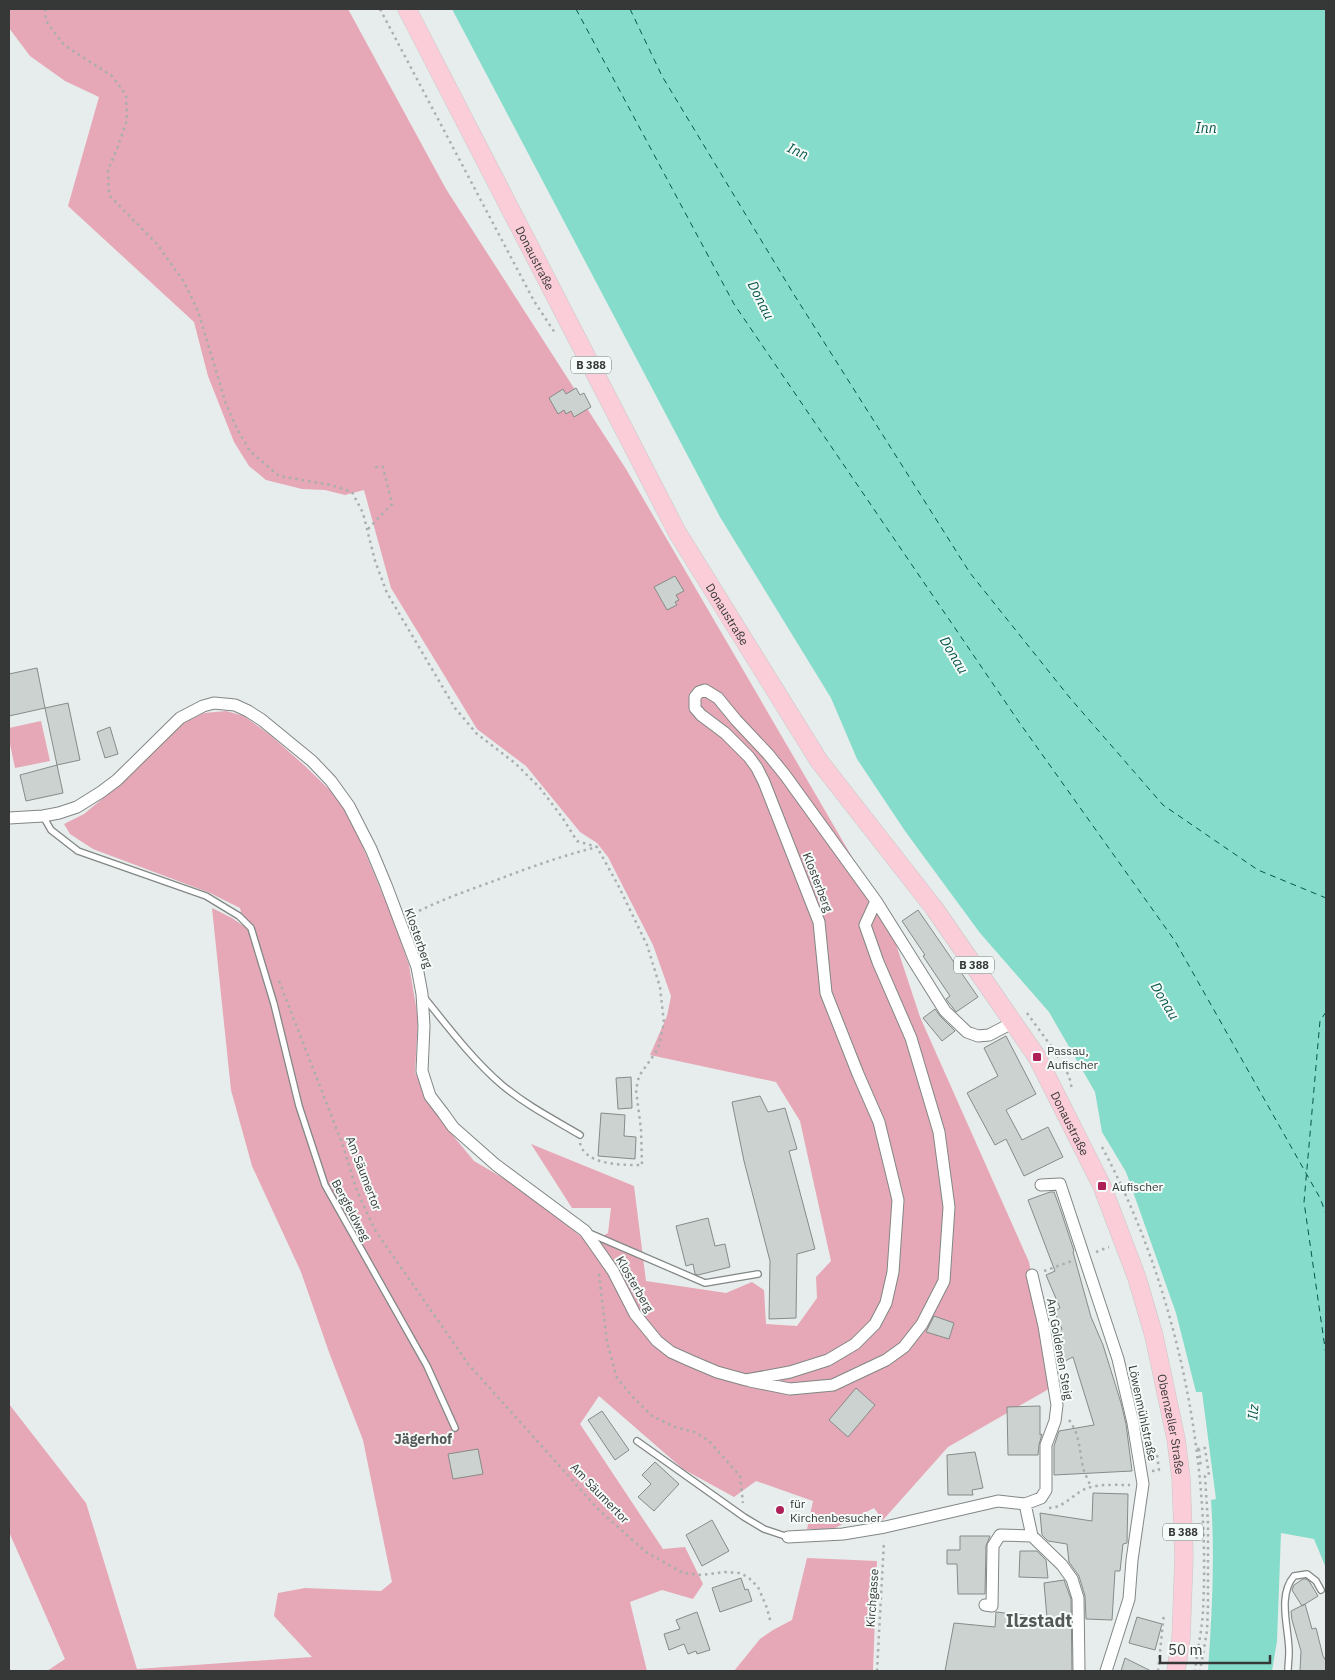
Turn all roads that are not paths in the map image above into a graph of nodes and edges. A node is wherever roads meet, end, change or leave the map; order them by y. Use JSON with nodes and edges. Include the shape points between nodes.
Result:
{"nodes":[{"id":1,"x":407,"y":9,"type":"edge"},
{"id":2,"x":43,"y":816,"type":"junction"},
{"id":3,"x":9,"y":818,"type":"edge"},
{"id":4,"x":876,"y":901,"type":"junction"},
{"id":5,"x":422,"y":994,"type":"junction"},
{"id":6,"x":1014,"y":1022,"type":"junction"},
{"id":7,"x":580,"y":1135,"type":"road end"},
{"id":8,"x":1042,"y":1185,"type":"dead end"},
{"id":9,"x":1102,"y":1186,"type":"joint"},
{"id":10,"x":584,"y":1231,"type":"junction"},
{"id":11,"x":758,"y":1274,"type":"dead end"},
{"id":12,"x":1032,"y":1275,"type":"dead end"},
{"id":13,"x":746,"y":1380,"type":"junction"},
{"id":14,"x":455,"y":1428,"type":"dead end"},
{"id":15,"x":637,"y":1441,"type":"dead end"},
{"id":16,"x":1025,"y":1504,"type":"junction"},
{"id":17,"x":1032,"y":1536,"type":"junction"},
{"id":18,"x":788,"y":1537,"type":"joint"},
{"id":19,"x":1321,"y":1590,"type":"dead end"},
{"id":20,"x":985,"y":1605,"type":"dead end"},
{"id":21,"x":1079,"y":1671,"type":"edge"},
{"id":22,"x":1106,"y":1671,"type":"edge"},
{"id":23,"x":1176,"y":1671,"type":"edge"},
{"id":24,"x":1288,"y":1671,"type":"edge"}],
"edges":[{"from":1,"to":6,"type":"main road","name":"Donaustraße","number":"B 388","via":[[677,532],[819,761],[934,908]]},
{"from":2,"to":3,"type":"street","name":"Klosterberg"},
{"from":2,"to":5,"type":"street","name":"Klosterberg","via":[[77,807],[101,792],[168,728],[190,712],[214,703],[235,705],[248,711],[312,761],[349,806],[386,885],[416,967]]},
{"from":2,"to":14,"type":"lane","name":"Bergfeldweg","via":[[51,830],[78,850],[206,896],[252,928],[299,1106],[325,1186],[427,1366]]},
{"from":4,"to":6,"type":"street","name":"Klosterberg","via":[[945,1011],[967,1032],[989,1035]]},
{"from":4,"to":13,"type":"street","name":"Klosterberg","via":[[865,925],[911,1038],[939,1132],[949,1207],[944,1282],[922,1324],[904,1347],[863,1372],[833,1386],[812,1388],[790,1389]]},
{"from":4,"to":13,"type":"street","name":"Klosterberg","via":[[768,754],[718,698],[704,690],[699,692],[695,696],[696,708],[701,715],[739,746],[757,768],[819,922],[826,993],[879,1122],[898,1200],[893,1272],[886,1303],[875,1324],[856,1344],[828,1360],[790,1372]]},
{"from":5,"to":7,"type":"lane","via":[[471,1054],[502,1084],[530,1106]]},
{"from":5,"to":10,"type":"street","name":"Klosterberg","via":[[422,1071],[430,1096],[453,1126],[496,1165]]},
{"from":6,"to":9,"type":"main road","name":"Donaustraße","number":"B 388","via":[[1037,1058]]},
{"from":8,"to":22,"type":"street","name":"Löwenmühlstraße","via":[[1060,1184],[1118,1359],[1143,1484],[1129,1599]]},
{"from":9,"to":23,"type":"main road","name":"Obernzeller Straße","number":"B 388","via":[[1154,1336],[1176,1439],[1184,1556],[1181,1638]]},
{"from":10,"to":11,"type":"lane","via":[[705,1283]]},
{"from":10,"to":13,"type":"street","name":"Klosterberg","via":[[613,1271],[635,1314],[657,1340],[671,1352],[691,1361]]},
{"from":12,"to":16,"type":"street","name":"Am Goldenen Steig","via":[[1057,1404],[1046,1445],[1046,1490],[1041,1498]]},
{"from":15,"to":18,"type":"lane","via":[[744,1517],[764,1529]]},
{"from":16,"to":17,"type":"street"},
{"from":16,"to":18,"type":"street","via":[[998,1501],[885,1527],[843,1534]]},
{"from":17,"to":20,"type":"street","via":[[1000,1535],[993,1546],[992,1606]]},
{"from":17,"to":21,"type":"street","via":[[1072,1579],[1078,1598]]},
{"from":19,"to":24,"type":"lane","via":[[1311,1577],[1302,1574],[1294,1576],[1286,1589]]}]}
